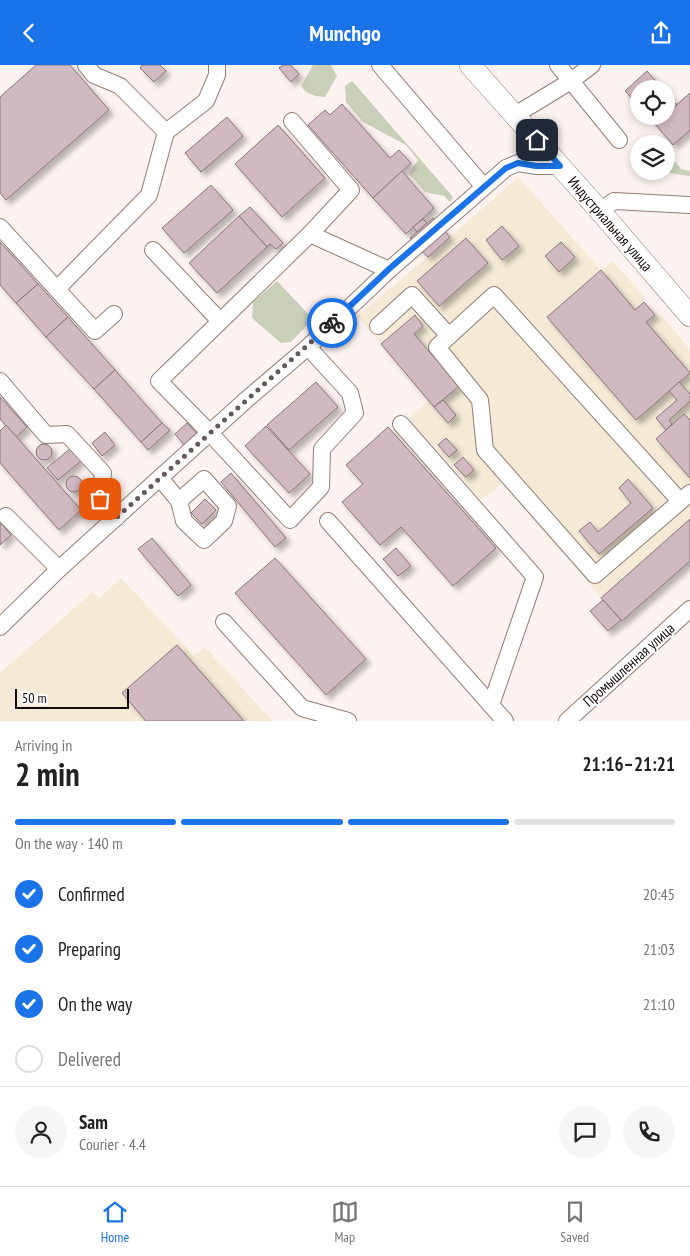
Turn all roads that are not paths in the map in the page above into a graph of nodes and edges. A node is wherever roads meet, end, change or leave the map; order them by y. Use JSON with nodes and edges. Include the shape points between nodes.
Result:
{"nodes":[{"id":1,"x":86,"y":65,"type":"edge"},
{"id":2,"x":217,"y":65,"type":"edge"},
{"id":3,"x":380,"y":65,"type":"edge"},
{"id":4,"x":470,"y":65,"type":"edge"},
{"id":5,"x":558,"y":65,"type":"edge"},
{"id":6,"x":592,"y":65,"type":"edge"},
{"id":7,"x":571,"y":81,"type":"junction"},
{"id":8,"x":515,"y":115,"type":"junction"},
{"id":9,"x":292,"y":121,"type":"dead end"},
{"id":10,"x":166,"y":132,"type":"junction"},
{"id":11,"x":619,"y":140,"type":"dead end"},
{"id":12,"x":560,"y":166,"type":"junction"},
{"id":13,"x":484,"y":187,"type":"junction"},
{"id":14,"x":690,"y":205,"type":"edge"},
{"id":15,"x":600,"y":211,"type":"junction"},
{"id":16,"x":0,"y":227,"type":"edge"},
{"id":17,"x":310,"y":233,"type":"junction"},
{"id":18,"x":153,"y":250,"type":"dead end"},
{"id":19,"x":389,"y":269,"type":"junction"},
{"id":20,"x":56,"y":289,"type":"junction"},
{"id":21,"x":114,"y":314,"type":"dead end"},
{"id":22,"x":690,"y":315,"type":"edge"},
{"id":23,"x":220,"y":321,"type":"junction"},
{"id":24,"x":378,"y":326,"type":"dead end"},
{"id":25,"x":449,"y":336,"type":"junction"},
{"id":26,"x":308,"y":347,"type":"junction"},
{"id":27,"x":0,"y":381,"type":"edge"},
{"id":28,"x":401,"y":424,"type":"dead end"},
{"id":29,"x":210,"y":433,"type":"junction"},
{"id":30,"x":160,"y":478,"type":"junction"},
{"id":31,"x":685,"y":497,"type":"edge"},
{"id":32,"x":179,"y":501,"type":"dead end"},
{"id":33,"x":6,"y":516,"type":"dead end"},
{"id":34,"x":116,"y":518,"type":"junction"},
{"id":35,"x":328,"y":521,"type":"dead end"},
{"id":36,"x":59,"y":569,"type":"junction"},
{"id":37,"x":690,"y":609,"type":"edge"},
{"id":38,"x":224,"y":622,"type":"dead end"},
{"id":39,"x":0,"y":627,"type":"edge"},
{"id":40,"x":492,"y":705,"type":"junction"},
{"id":41,"x":348,"y":721,"type":"edge"},
{"id":42,"x":505,"y":721,"type":"edge"},
{"id":43,"x":567,"y":721,"type":"edge"}],
"edges":[{"from":1,"to":10,"type":"street","via":[[94,75],[120,85]]},
{"from":2,"to":10,"type":"street","via":[[217,75],[206,101]]},
{"from":3,"to":13,"type":"street"},
{"from":4,"to":8,"type":"main road","name":"Индустриальная улица"},
{"from":5,"to":7,"type":"street"},
{"from":6,"to":7,"type":"street"},
{"from":7,"to":8,"type":"street"},
{"from":7,"to":11,"type":"street"},
{"from":8,"to":12,"type":"main road","name":"Индустриальная улица"},
{"from":9,"to":17,"type":"street","via":[[351,189]]},
{"from":10,"to":20,"type":"street","via":[[149,195]]},
{"from":12,"to":13,"type":"street","via":[[518,163],[506,168]]},
{"from":12,"to":15,"type":"main road","name":"Индустриальная улица"},
{"from":13,"to":19,"type":"street"},
{"from":14,"to":15,"type":"street","via":[[614,201]]},
{"from":15,"to":22,"type":"main road","name":"Индустриальная улица"},
{"from":16,"to":20,"type":"street"},
{"from":17,"to":19,"type":"street"},
{"from":17,"to":23,"type":"street"},
{"from":18,"to":23,"type":"street"},
{"from":19,"to":26,"type":"street"},
{"from":20,"to":21,"type":"street","via":[[95,331]]},
{"from":23,"to":29,"type":"street","via":[[159,381]]},
{"from":24,"to":25,"type":"street","via":[[412,295]]},
{"from":25,"to":31,"type":"street","via":[[494,295]]},
{"from":25,"to":31,"type":"street","via":[[437,347],[480,400],[485,450],[595,575]]},
{"from":26,"to":29,"type":"street"},
{"from":26,"to":29,"type":"street","via":[[350,393],[355,413],[322,449],[321,487],[290,520]]},
{"from":27,"to":34,"type":"street","via":[[46,435],[67,434],[103,473],[100,499]]},
{"from":28,"to":40,"type":"street","via":[[535,577]]},
{"from":29,"to":30,"type":"street"},
{"from":30,"to":32,"type":"street"},
{"from":30,"to":34,"type":"street"},
{"from":33,"to":36,"type":"street"},
{"from":34,"to":36,"type":"street"},
{"from":35,"to":40,"type":"street"},
{"from":36,"to":39,"type":"street"},
{"from":37,"to":43,"type":"street","name":"Промышленная улица"},
{"from":38,"to":41,"type":"street","via":[[302,708]]},
{"from":40,"to":42,"type":"street"}]}
